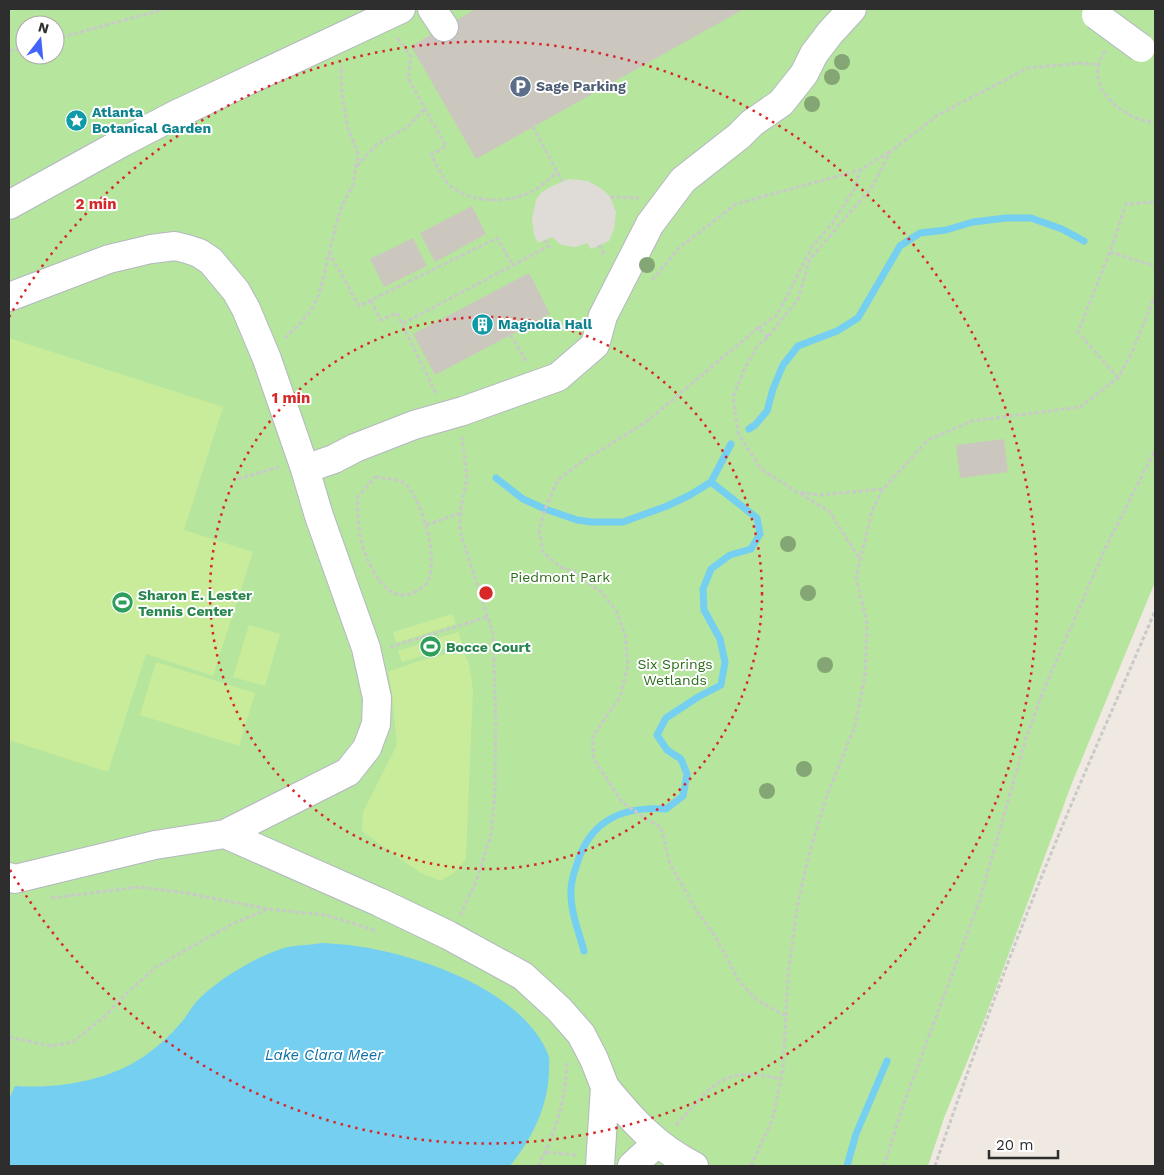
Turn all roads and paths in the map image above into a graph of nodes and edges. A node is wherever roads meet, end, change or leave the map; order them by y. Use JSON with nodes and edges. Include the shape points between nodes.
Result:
{"nodes":[{"id":1,"x":165,"y":9,"type":"edge"},
{"id":2,"x":852,"y":9,"type":"edge"},
{"id":3,"x":1090,"y":12,"type":"edge"},
{"id":4,"x":392,"y":13,"type":"edge"},
{"id":5,"x":65,"y":36,"type":"edge"},
{"id":6,"x":333,"y":41,"type":"junction"},
{"id":7,"x":1109,"y":44,"type":"dead end"},
{"id":8,"x":1148,"y":52,"type":"edge"},
{"id":9,"x":1099,"y":65,"type":"junction"},
{"id":10,"x":425,"y":110,"type":"junction"},
{"id":11,"x":1155,"y":123,"type":"edge"},
{"id":12,"x":533,"y":127,"type":"dead end"},
{"id":13,"x":890,"y":152,"type":"junction"},
{"id":14,"x":356,"y":167,"type":"junction"},
{"id":15,"x":860,"y":170,"type":"junction"},
{"id":16,"x":557,"y":172,"type":"junction"},
{"id":17,"x":562,"y":181,"type":"dead end"},
{"id":18,"x":1155,"y":202,"type":"edge"},
{"id":19,"x":9,"y":206,"type":"edge"},
{"id":20,"x":545,"y":240,"type":"dead end"},
{"id":21,"x":599,"y":245,"type":"dead end"},
{"id":22,"x":329,"y":252,"type":"junction"},
{"id":23,"x":1110,"y":252,"type":"junction"},
{"id":24,"x":608,"y":260,"type":"dead end"},
{"id":25,"x":513,"y":265,"type":"junction"},
{"id":26,"x":1155,"y":266,"type":"edge"},
{"id":27,"x":650,"y":283,"type":"dead end"},
{"id":28,"x":1155,"y":295,"type":"edge"},
{"id":29,"x":9,"y":297,"type":"edge"},
{"id":30,"x":371,"y":301,"type":"junction"},
{"id":31,"x":402,"y":324,"type":"junction"},
{"id":32,"x":758,"y":328,"type":"junction"},
{"id":33,"x":511,"y":335,"type":"dead end"},
{"id":34,"x":768,"y":336,"type":"junction"},
{"id":35,"x":263,"y":350,"type":"junction"},
{"id":36,"x":1118,"y":378,"type":"junction"},
{"id":37,"x":539,"y":383,"type":"junction"},
{"id":38,"x":447,"y":415,"type":"junction"},
{"id":39,"x":1155,"y":450,"type":"edge"},
{"id":40,"x":303,"y":465,"type":"junction"},
{"id":41,"x":238,"y":479,"type":"dead end"},
{"id":42,"x":883,"y":489,"type":"junction"},
{"id":43,"x":798,"y":492,"type":"junction"},
{"id":44,"x":461,"y":513,"type":"junction"},
{"id":45,"x":426,"y":525,"type":"junction"},
{"id":46,"x":861,"y":560,"type":"junction"},
{"id":47,"x":1155,"y":611,"type":"edge"},
{"id":48,"x":487,"y":617,"type":"junction"},
{"id":49,"x":368,"y":654,"type":"junction"},
{"id":50,"x":224,"y":834,"type":"junction"},
{"id":51,"x":11,"y":879,"type":"edge"},
{"id":52,"x":46,"y":899,"type":"dead end"},
{"id":53,"x":268,"y":909,"type":"junction"},
{"id":54,"x":380,"y":932,"type":"dead end"},
{"id":55,"x":448,"y":935,"type":"junction"},
{"id":56,"x":786,"y":1016,"type":"junction"},
{"id":57,"x":9,"y":1037,"type":"edge"},
{"id":58,"x":567,"y":1056,"type":"dead end"},
{"id":59,"x":780,"y":1079,"type":"junction"},
{"id":60,"x":605,"y":1087,"type":"junction"},
{"id":61,"x":657,"y":1143,"type":"junction"},
{"id":62,"x":538,"y":1166,"type":"edge"},
{"id":63,"x":600,"y":1166,"type":"edge"},
{"id":64,"x":632,"y":1166,"type":"edge"},
{"id":65,"x":694,"y":1166,"type":"edge"},
{"id":66,"x":751,"y":1166,"type":"edge"},
{"id":67,"x":884,"y":1166,"type":"edge"},
{"id":68,"x":935,"y":1166,"type":"edge"}],
"edges":[{"from":1,"to":5,"type":"path"},
{"from":2,"to":37,"type":"street","via":[[830,32],[781,103],[683,180],[650,224],[604,316],[595,345],[558,377]]},
{"from":3,"to":8,"type":"street","bridge":true},
{"from":4,"to":6,"type":"street"},
{"from":4,"to":10,"type":"path","via":[[411,57],[408,78]]},
{"from":6,"to":14,"type":"path","via":[[342,67],[342,95],[348,128],[358,154]]},
{"from":6,"to":19,"type":"street","via":[[177,114]]},
{"from":7,"to":9,"type":"path"},
{"from":9,"to":11,"type":"path","via":[[1098,84],[1107,97],[1138,120]]},
{"from":9,"to":13,"type":"path","via":[[1082,63],[1028,68],[938,115]]},
{"from":10,"to":14,"type":"path","via":[[406,128],[376,145]]},
{"from":10,"to":16,"type":"path","via":[[446,146],[431,155],[450,186],[464,195],[511,198],[536,189]]},
{"from":12,"to":16,"type":"path"},
{"from":13,"to":15,"type":"path"},
{"from":13,"to":34,"type":"path","via":[[872,187],[810,259],[798,299]]},
{"from":14,"to":22,"type":"path","via":[[353,185],[342,208]]},
{"from":15,"to":27,"type":"path","via":[[736,204],[680,247]]},
{"from":15,"to":32,"type":"path","via":[[854,190],[811,248],[776,316]]},
{"from":16,"to":17,"type":"path"},
{"from":18,"to":23,"type":"path","via":[[1126,204]]},
{"from":20,"to":25,"type":"path","via":[[549,246]]},
{"from":21,"to":24,"type":"path"},
{"from":22,"to":30,"type":"path","via":[[359,306]]},
{"from":22,"to":35,"type":"path","via":[[319,295],[311,310],[284,339]]},
{"from":23,"to":26,"type":"path"},
{"from":23,"to":36,"type":"path","via":[[1078,332]]},
{"from":25,"to":30,"type":"path","via":[[497,238]]},
{"from":25,"to":31,"type":"path"},
{"from":28,"to":36,"type":"path"},
{"from":29,"to":35,"type":"street","via":[[110,260],[175,246],[199,253],[222,273],[246,309]]},
{"from":30,"to":31,"type":"path","via":[[381,320],[397,313]]},
{"from":31,"to":38,"type":"path"},
{"from":32,"to":34,"type":"path"},
{"from":32,"to":56,"type":"path","via":[[646,422],[558,480],[539,530],[543,552],[560,567],[573,571],[602,592],[616,610],[626,635],[628,665],[620,697],[593,736],[593,758],[622,802],[661,827],[670,864],[696,910],[716,937],[739,981],[757,1000]]},
{"from":33,"to":37,"type":"path"},
{"from":34,"to":43,"type":"path","via":[[758,345],[733,396],[738,433],[761,469]]},
{"from":35,"to":40,"type":"street"},
{"from":36,"to":42,"type":"path","via":[[1080,407],[972,421],[928,440]]},
{"from":37,"to":38,"type":"street"},
{"from":38,"to":40,"type":"street","via":[[414,425],[334,459]]},
{"from":38,"to":44,"type":"path","via":[[462,438],[467,478]]},
{"from":39,"to":67,"type":"path","via":[[1105,549],[1044,689],[1026,738],[979,902],[904,1103]]},
{"from":40,"to":41,"type":"path"},
{"from":40,"to":49,"type":"street"},
{"from":42,"to":43,"type":"path","via":[[819,495]]},
{"from":42,"to":46,"type":"path","via":[[872,511]]},
{"from":43,"to":46,"type":"path","via":[[829,511]]},
{"from":44,"to":45,"type":"path"},
{"from":44,"to":48,"type":"path","via":[[460,532]]},
{"from":45,"to":45,"type":"path","via":[[402,482],[375,477],[357,498],[362,543],[368,562],[381,582],[396,594],[416,592],[429,580],[431,564]]},
{"from":46,"to":56,"type":"path","via":[[856,577],[867,623],[865,676],[854,726],[826,798],[808,858],[797,907]]},
{"from":47,"to":68,"type":"path","via":[[1055,842]]},
{"from":48,"to":49,"type":"path"},
{"from":48,"to":55,"type":"path","via":[[493,634],[496,672],[495,793],[491,835],[476,882]]},
{"from":49,"to":50,"type":"street","via":[[377,698],[376,724],[367,748],[348,772]]},
{"from":50,"to":51,"type":"street","via":[[155,845]]},
{"from":50,"to":55,"type":"street"},
{"from":52,"to":53,"type":"path","via":[[139,887]]},
{"from":53,"to":54,"type":"path","via":[[326,915]]},
{"from":53,"to":57,"type":"path","via":[[230,925],[156,967],[104,1018],[73,1042],[50,1046]]},
{"from":55,"to":60,"type":"street","via":[[523,976],[559,1009],[581,1034]]},
{"from":56,"to":59,"type":"path"},
{"from":58,"to":62,"type":"path","via":[[562,1110]]},
{"from":59,"to":61,"type":"path","via":[[745,1073],[721,1080]]},
{"from":59,"to":66,"type":"path","via":[[773,1118]]},
{"from":60,"to":61,"type":"street"},
{"from":60,"to":63,"type":"street"},
{"from":61,"to":64,"type":"street"},
{"from":61,"to":65,"type":"street"}]}
